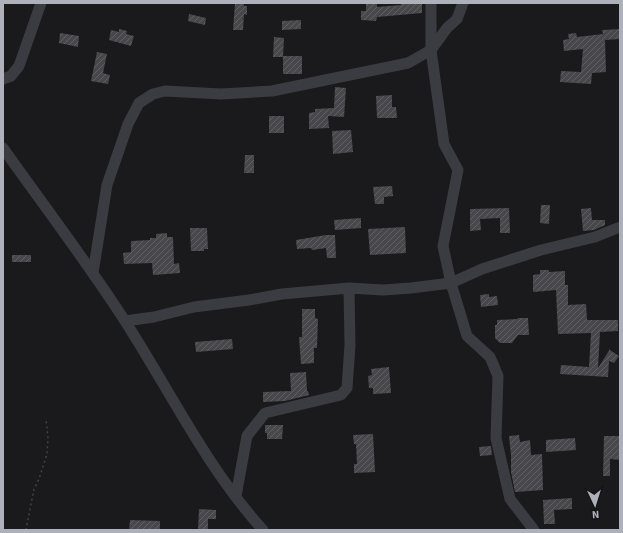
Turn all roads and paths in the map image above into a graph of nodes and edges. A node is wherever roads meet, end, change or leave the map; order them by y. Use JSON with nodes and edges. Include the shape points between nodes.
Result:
{"nodes":[{"id":1,"x":41,"y":3,"type":"edge"},
{"id":2,"x":431,"y":3,"type":"edge"},
{"id":3,"x":463,"y":3,"type":"edge"},
{"id":4,"x":432,"y":50,"type":"junction"},
{"id":5,"x":3,"y":79,"type":"edge"},
{"id":6,"x":3,"y":148,"type":"edge"},
{"id":7,"x":620,"y":227,"type":"edge"},
{"id":8,"x":93,"y":273,"type":"junction"},
{"id":9,"x":451,"y":283,"type":"junction"},
{"id":10,"x":349,"y":288,"type":"junction"},
{"id":11,"x":126,"y":321,"type":"junction"},
{"id":12,"x":46,"y":419,"type":"dead end"},
{"id":13,"x":236,"y":496,"type":"junction"},
{"id":14,"x":26,"y":530,"type":"edge"},
{"id":15,"x":263,"y":530,"type":"edge"},
{"id":16,"x":534,"y":530,"type":"edge"}],
"edges":[{"from":1,"to":5,"type":"street","via":[[19,66],[12,76]]},
{"from":2,"to":4,"type":"street"},
{"from":3,"to":4,"type":"street","via":[[457,19],[447,28]]},
{"from":4,"to":8,"type":"street","via":[[408,63],[272,91],[221,94],[165,91],[153,94],[139,103],[128,124],[107,185]]},
{"from":4,"to":9,"type":"street","via":[[444,144],[458,170],[443,246]]},
{"from":6,"to":8,"type":"street"},
{"from":7,"to":9,"type":"street","via":[[588,239],[541,250],[482,269]]},
{"from":8,"to":11,"type":"street"},
{"from":9,"to":10,"type":"street","via":[[383,290]]},
{"from":9,"to":16,"type":"street","via":[[467,336],[490,357],[498,376],[496,438],[510,498]]},
{"from":10,"to":11,"type":"street","via":[[282,294],[194,307]]},
{"from":10,"to":13,"type":"street","via":[[350,345],[347,388],[341,396],[265,413],[247,436]]},
{"from":11,"to":13,"type":"street"},
{"from":12,"to":14,"type":"path","via":[[47,454],[34,489]]},
{"from":13,"to":15,"type":"street"}]}
